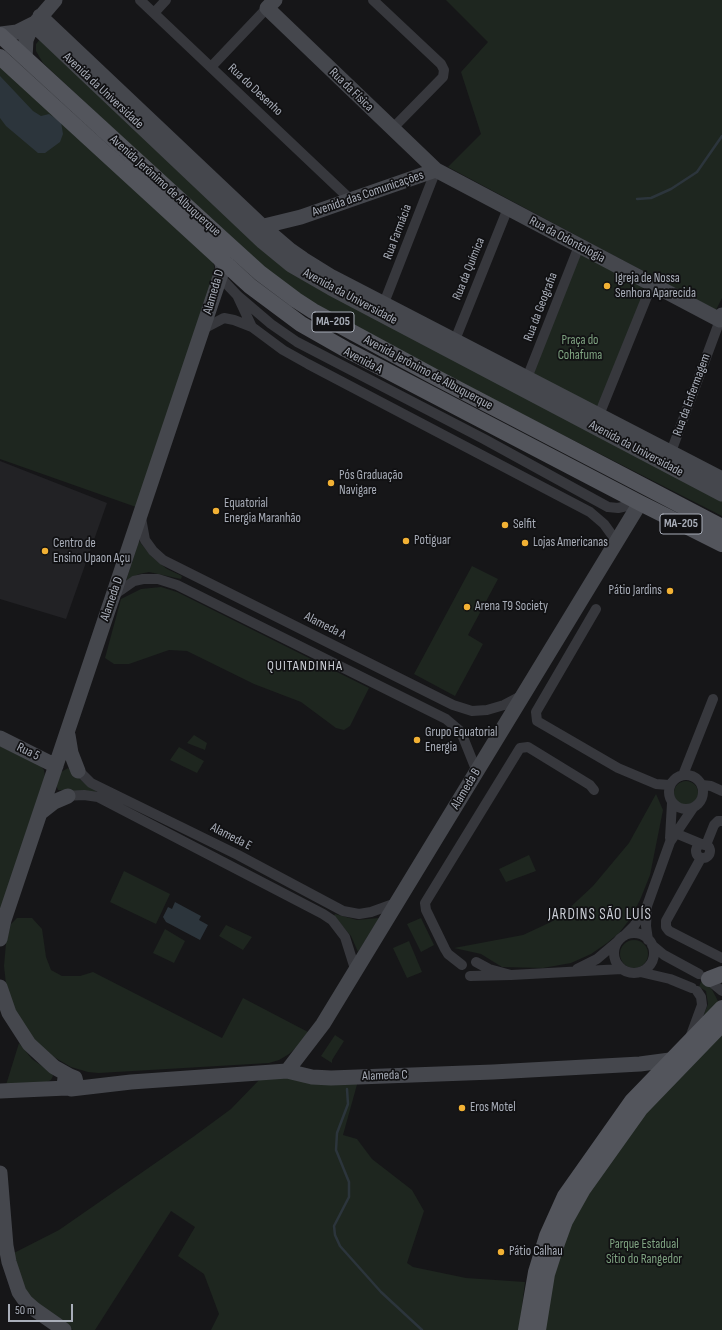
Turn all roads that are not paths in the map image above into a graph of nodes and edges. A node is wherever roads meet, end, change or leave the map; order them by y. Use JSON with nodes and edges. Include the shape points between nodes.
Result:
{"nodes":[{"id":1,"x":55,"y":0,"type":"edge"},
{"id":2,"x":140,"y":0,"type":"edge"},
{"id":3,"x":166,"y":0,"type":"edge"},
{"id":4,"x":373,"y":0,"type":"edge"},
{"id":5,"x":271,"y":4,"type":"edge"},
{"id":6,"x":154,"y":13,"type":"junction"},
{"id":7,"x":36,"y":20,"type":"junction"},
{"id":8,"x":0,"y":34,"type":"edge"},
{"id":9,"x":0,"y":57,"type":"edge"},
{"id":10,"x":25,"y":58,"type":"junction"},
{"id":11,"x":211,"y":67,"type":"junction"},
{"id":12,"x":392,"y":129,"type":"junction"},
{"id":13,"x":436,"y":170,"type":"junction"},
{"id":14,"x":351,"y":200,"type":"junction"},
{"id":15,"x":508,"y":208,"type":"junction"},
{"id":16,"x":301,"y":217,"type":"junction"},
{"id":17,"x":257,"y":229,"type":"junction"},
{"id":18,"x":579,"y":246,"type":"junction"},
{"id":19,"x":285,"y":254,"type":"junction"},
{"id":20,"x":221,"y":259,"type":"junction"},
{"id":21,"x":220,"y":277,"type":"junction"},
{"id":22,"x":652,"y":284,"type":"junction"},
{"id":23,"x":237,"y":295,"type":"junction"},
{"id":24,"x":384,"y":304,"type":"junction"},
{"id":25,"x":721,"y":318,"type":"edge"},
{"id":26,"x":252,"y":327,"type":"junction"},
{"id":27,"x":203,"y":329,"type":"junction"},
{"id":28,"x":455,"y":340,"type":"junction"},
{"id":29,"x":527,"y":378,"type":"junction"},
{"id":30,"x":552,"y":398,"type":"junction"},
{"id":31,"x":569,"y":406,"type":"junction"},
{"id":32,"x":599,"y":415,"type":"junction"},
{"id":33,"x":484,"y":439,"type":"junction"},
{"id":34,"x":671,"y":452,"type":"junction"},
{"id":35,"x":478,"y":453,"type":"junction"},
{"id":36,"x":722,"y":479,"type":"edge"},
{"id":37,"x":722,"y":494,"type":"edge"},
{"id":38,"x":640,"y":504,"type":"junction"},
{"id":39,"x":141,"y":516,"type":"junction"},
{"id":40,"x":722,"y":527,"type":"edge"},
{"id":41,"x":617,"y":542,"type":"junction"},
{"id":42,"x":722,"y":544,"type":"edge"},
{"id":43,"x":113,"y":596,"type":"junction"},
{"id":44,"x":596,"y":609,"type":"dead end"},
{"id":45,"x":524,"y":694,"type":"junction"},
{"id":46,"x":713,"y":699,"type":"dead end"},
{"id":47,"x":67,"y":733,"type":"junction"},
{"id":48,"x":0,"y":738,"type":"edge"},
{"id":49,"x":57,"y":762,"type":"junction"},
{"id":50,"x":78,"y":771,"type":"junction"},
{"id":51,"x":477,"y":772,"type":"junction"},
{"id":52,"x":683,"y":774,"type":"junction"},
{"id":53,"x":669,"y":786,"type":"junction"},
{"id":54,"x":702,"y":789,"type":"junction"},
{"id":55,"x":594,"y":790,"type":"dead end"},
{"id":56,"x":722,"y":791,"type":"edge"},
{"id":57,"x":47,"y":792,"type":"junction"},
{"id":58,"x":722,"y":794,"type":"edge"},
{"id":59,"x":68,"y":796,"type":"junction"},
{"id":60,"x":672,"y":803,"type":"junction"},
{"id":61,"x":693,"y":808,"type":"junction"},
{"id":62,"x":40,"y":813,"type":"junction"},
{"id":63,"x":722,"y":821,"type":"edge"},
{"id":64,"x":191,"y":831,"type":"junction"},
{"id":65,"x":675,"y":833,"type":"junction"},
{"id":66,"x":185,"y":841,"type":"junction"},
{"id":67,"x":670,"y":842,"type":"junction"},
{"id":68,"x":705,"y":845,"type":"junction"},
{"id":69,"x":238,"y":855,"type":"junction"},
{"id":70,"x":233,"y":866,"type":"junction"},
{"id":71,"x":398,"y":902,"type":"junction"},
{"id":72,"x":647,"y":906,"type":"junction"},
{"id":73,"x":622,"y":938,"type":"junction"},
{"id":74,"x":0,"y":939,"type":"edge"},
{"id":75,"x":650,"y":942,"type":"junction"},
{"id":76,"x":722,"y":958,"type":"edge"},
{"id":77,"x":476,"y":962,"type":"junction"},
{"id":78,"x":462,"y":964,"type":"junction"},
{"id":79,"x":622,"y":969,"type":"junction"},
{"id":80,"x":569,"y":971,"type":"junction"},
{"id":81,"x":356,"y":972,"type":"junction"},
{"id":82,"x":640,"y":972,"type":"junction"},
{"id":83,"x":511,"y":975,"type":"junction"},
{"id":84,"x":470,"y":976,"type":"junction"},
{"id":85,"x":709,"y":976,"type":"edge"},
{"id":86,"x":0,"y":987,"type":"edge"},
{"id":87,"x":722,"y":991,"type":"edge"},
{"id":88,"x":722,"y":1008,"type":"edge"},
{"id":89,"x":722,"y":1024,"type":"edge"},
{"id":90,"x":689,"y":1041,"type":"junction"},
{"id":91,"x":670,"y":1060,"type":"junction"},
{"id":92,"x":640,"y":1064,"type":"junction"},
{"id":93,"x":287,"y":1071,"type":"junction"},
{"id":94,"x":653,"y":1078,"type":"junction"},
{"id":95,"x":69,"y":1082,"type":"junction"},
{"id":96,"x":0,"y":1091,"type":"edge"},
{"id":97,"x":0,"y":1173,"type":"edge"},
{"id":98,"x":64,"y":1330,"type":"edge"},
{"id":99,"x":526,"y":1330,"type":"edge"},
{"id":100,"x":538,"y":1330,"type":"edge"}],
"edges":[{"from":1,"to":7,"type":"street"},
{"from":2,"to":6,"type":"street","name":"Rua do Desenho"},
{"from":3,"to":6,"type":"street"},
{"from":4,"to":12,"type":"street","via":[[441,64],[444,70],[443,77]]},
{"from":5,"to":11,"type":"street"},
{"from":5,"to":12,"type":"street","name":"Rua da Física"},
{"from":6,"to":11,"type":"street","name":"Rua do Desenho"},
{"from":7,"to":8,"type":"street","via":[[17,32]]},
{"from":7,"to":10,"type":"street","via":[[26,40]]},
{"from":7,"to":17,"type":"street","name":"Avenida da Universidade"},
{"from":8,"to":10,"type":"main road","name":"Avenida Jerônimo de Albuquerque","number":"MA-205"},
{"from":9,"to":20,"type":"main road","name":"Avenida Jerônimo de Albuquerque","number":"MA-205"},
{"from":10,"to":40,"type":"main road","name":"Avenida Jerônimo de Albuquerque","number":"MA-205","via":[[257,270],[296,300],[435,377]]},
{"from":11,"to":14,"type":"street","name":"Rua do Desenho"},
{"from":12,"to":13,"type":"street","name":"Rua da Física"},
{"from":13,"to":14,"type":"street","name":"Avenida das Comunicações"},
{"from":13,"to":15,"type":"street","name":"Rua da Odontologia"},
{"from":13,"to":24,"type":"street","name":"Rua Farmácia"},
{"from":14,"to":16,"type":"street","name":"Avenida das Comunicações"},
{"from":15,"to":18,"type":"street","name":"Rua da Odontologia"},
{"from":15,"to":28,"type":"street","name":"Rua da Química"},
{"from":16,"to":17,"type":"street","name":"Avenida das Comunicações"},
{"from":16,"to":19,"type":"street","name":"Avenida das Comunicações","via":[[287,229]]},
{"from":17,"to":19,"type":"street","name":"Avenida da Universidade"},
{"from":18,"to":22,"type":"street","name":"Rua da Odontologia"},
{"from":18,"to":29,"type":"street","name":"Rua da Geografia"},
{"from":19,"to":24,"type":"street","name":"Avenida da Universidade"},
{"from":19,"to":30,"type":"street","name":"Avenida da Universidade","via":[[331,288]]},
{"from":20,"to":21,"type":"street","name":"Alameda D","via":[[223,266]]},
{"from":20,"to":38,"type":"main road","name":"Avenida Jerônimo de Albuquerque","number":"MA-205","via":[[250,286],[313,332]]},
{"from":21,"to":23,"type":"street","name":"Avenida A"},
{"from":21,"to":27,"type":"street","name":"Alameda D"},
{"from":22,"to":25,"type":"street","name":"Rua da Odontologia"},
{"from":22,"to":32,"type":"street"},
{"from":23,"to":26,"type":"street","name":"Avenida A"},
{"from":23,"to":33,"type":"street","name":"Avenida A","via":[[297,342]]},
{"from":24,"to":28,"type":"street","name":"Avenida da Universidade"},
{"from":25,"to":34,"type":"street","name":"Rua da Enfermagem"},
{"from":26,"to":27,"type":"street","name":"Avenida A","via":[[224,318]]},
{"from":26,"to":35,"type":"street","name":"Avenida A","via":[[283,350],[308,364]]},
{"from":27,"to":39,"type":"street","name":"Alameda D"},
{"from":28,"to":29,"type":"street","name":"Avenida da Universidade"},
{"from":29,"to":30,"type":"street","name":"Avenida da Universidade"},
{"from":30,"to":31,"type":"street","name":"Avenida da Universidade"},
{"from":31,"to":32,"type":"street","name":"Avenida da Universidade"},
{"from":31,"to":37,"type":"street","name":"Avenida da Universidade"},
{"from":32,"to":34,"type":"street","name":"Avenida da Universidade"},
{"from":33,"to":35,"type":"street"},
{"from":33,"to":38,"type":"street","name":"Avenida A","via":[[608,507]]},
{"from":34,"to":36,"type":"street","name":"Avenida da Universidade"},
{"from":35,"to":41,"type":"street","name":"Avenida A","via":[[590,512],[604,524]]},
{"from":38,"to":41,"type":"street","name":"Alameda B"},
{"from":38,"to":42,"type":"main road","name":"Avenida Jerônimo de Albuquerque","number":"MA-205"},
{"from":39,"to":43,"type":"street","name":"Alameda D"},
{"from":39,"to":45,"type":"street","name":"Alameda A","via":[[145,540],[163,560],[453,705],[472,711],[487,710],[504,705]]},
{"from":41,"to":45,"type":"street","name":"Alameda B"},
{"from":43,"to":47,"type":"street","name":"Alameda D"},
{"from":43,"to":51,"type":"street","via":[[125,586],[143,579],[158,579],[177,585],[446,720],[463,737]]},
{"from":44,"to":53,"type":"street","via":[[536,712],[537,721],[618,768],[656,784]]},
{"from":45,"to":51,"type":"street","name":"Alameda B"},
{"from":46,"to":52,"type":"street"},
{"from":47,"to":49,"type":"street","name":"Alameda D"},
{"from":47,"to":50,"type":"street","via":[[70,753]]},
{"from":48,"to":49,"type":"street","name":"Rua 5"},
{"from":49,"to":50,"type":"street","name":"Alameda E","via":[[69,762]]},
{"from":49,"to":57,"type":"street","name":"Alameda D"},
{"from":50,"to":64,"type":"street","name":"Alameda E","via":[[91,783]]},
{"from":51,"to":71,"type":"street","name":"Alameda B"},
{"from":52,"to":53,"type":"street","via":[[675,778]]},
{"from":52,"to":54,"type":"street","via":[[692,776]]},
{"from":53,"to":60,"type":"street","via":[[669,798]]},
{"from":54,"to":56,"type":"street","via":[[710,786]]},
{"from":54,"to":58,"type":"street"},
{"from":54,"to":61,"type":"street","via":[[701,800]]},
{"from":55,"to":78,"type":"street","via":[[590,785],[528,747],[520,748],[425,903],[448,954]]},
{"from":57,"to":59,"type":"street","name":"Alameda E"},
{"from":57,"to":62,"type":"street","name":"Alameda D"},
{"from":59,"to":62,"type":"street","via":[[54,802]]},
{"from":59,"to":66,"type":"street","name":"Alameda E","via":[[98,797]]},
{"from":60,"to":61,"type":"street","via":[[682,809]]},
{"from":60,"to":67,"type":"street"},
{"from":61,"to":65,"type":"street"},
{"from":62,"to":74,"type":"street","name":"Alameda D"},
{"from":63,"to":68,"type":"street","via":[[716,823]]},
{"from":64,"to":66,"type":"street","via":[[185,835]]},
{"from":64,"to":69,"type":"street","name":"Alameda E"},
{"from":65,"to":67,"type":"street"},
{"from":65,"to":68,"type":"street"},
{"from":66,"to":70,"type":"street","name":"Alameda E"},
{"from":67,"to":72,"type":"street"},
{"from":68,"to":76,"type":"street","via":[[697,849],[696,853],[701,858],[666,921],[666,927],[669,931]]},
{"from":69,"to":70,"type":"street","via":[[238,862]]},
{"from":69,"to":71,"type":"street","name":"Alameda E","via":[[343,911],[359,914]]},
{"from":70,"to":81,"type":"street","name":"Alameda E","via":[[332,920],[345,937]]},
{"from":71,"to":81,"type":"street","name":"Alameda B"},
{"from":72,"to":73,"type":"street","via":[[634,926]]},
{"from":72,"to":75,"type":"street","via":[[646,926]]},
{"from":73,"to":75,"type":"street","via":[[637,934]]},
{"from":73,"to":79,"type":"street","via":[[616,946],[614,958]]},
{"from":73,"to":80,"type":"street","via":[[592,962]]},
{"from":75,"to":82,"type":"street","via":[[653,958],[651,964]]},
{"from":75,"to":85,"type":"street","via":[[664,955]]},
{"from":77,"to":78,"type":"street","via":[[469,960]]},
{"from":77,"to":83,"type":"street","via":[[489,969]]},
{"from":77,"to":84,"type":"street","via":[[477,972]]},
{"from":78,"to":84,"type":"street","via":[[463,972]]},
{"from":79,"to":80,"type":"street"},
{"from":79,"to":82,"type":"street","via":[[627,972]]},
{"from":80,"to":83,"type":"street"},
{"from":81,"to":93,"type":"street","name":"Alameda B","via":[[320,1029]]},
{"from":82,"to":90,"type":"street","via":[[670,979],[694,989],[701,997],[702,1005]]},
{"from":83,"to":84,"type":"street"},
{"from":85,"to":87,"type":"street"},
{"from":86,"to":95,"type":"street","via":[[9,1013],[21,1034],[37,1053]]},
{"from":88,"to":90,"type":"main road"},
{"from":89,"to":100,"type":"main road","via":[[640,1109],[579,1195],[565,1221],[547,1274]]},
{"from":90,"to":91,"type":"main road"},
{"from":91,"to":92,"type":"street","name":"Alameda C"},
{"from":91,"to":94,"type":"main road"},
{"from":92,"to":93,"type":"street","name":"Alameda C","via":[[331,1078]]},
{"from":92,"to":94,"type":"street","via":[[650,1067]]},
{"from":93,"to":95,"type":"street","name":"Alameda C","via":[[131,1082]]},
{"from":94,"to":99,"type":"main road","via":[[619,1118],[579,1174],[556,1212],[534,1277]]},
{"from":95,"to":96,"type":"street","name":"Alameda C","via":[[34,1089]]},
{"from":97,"to":98,"type":"street","via":[[6,1246],[16,1285],[26,1302]]}]}
